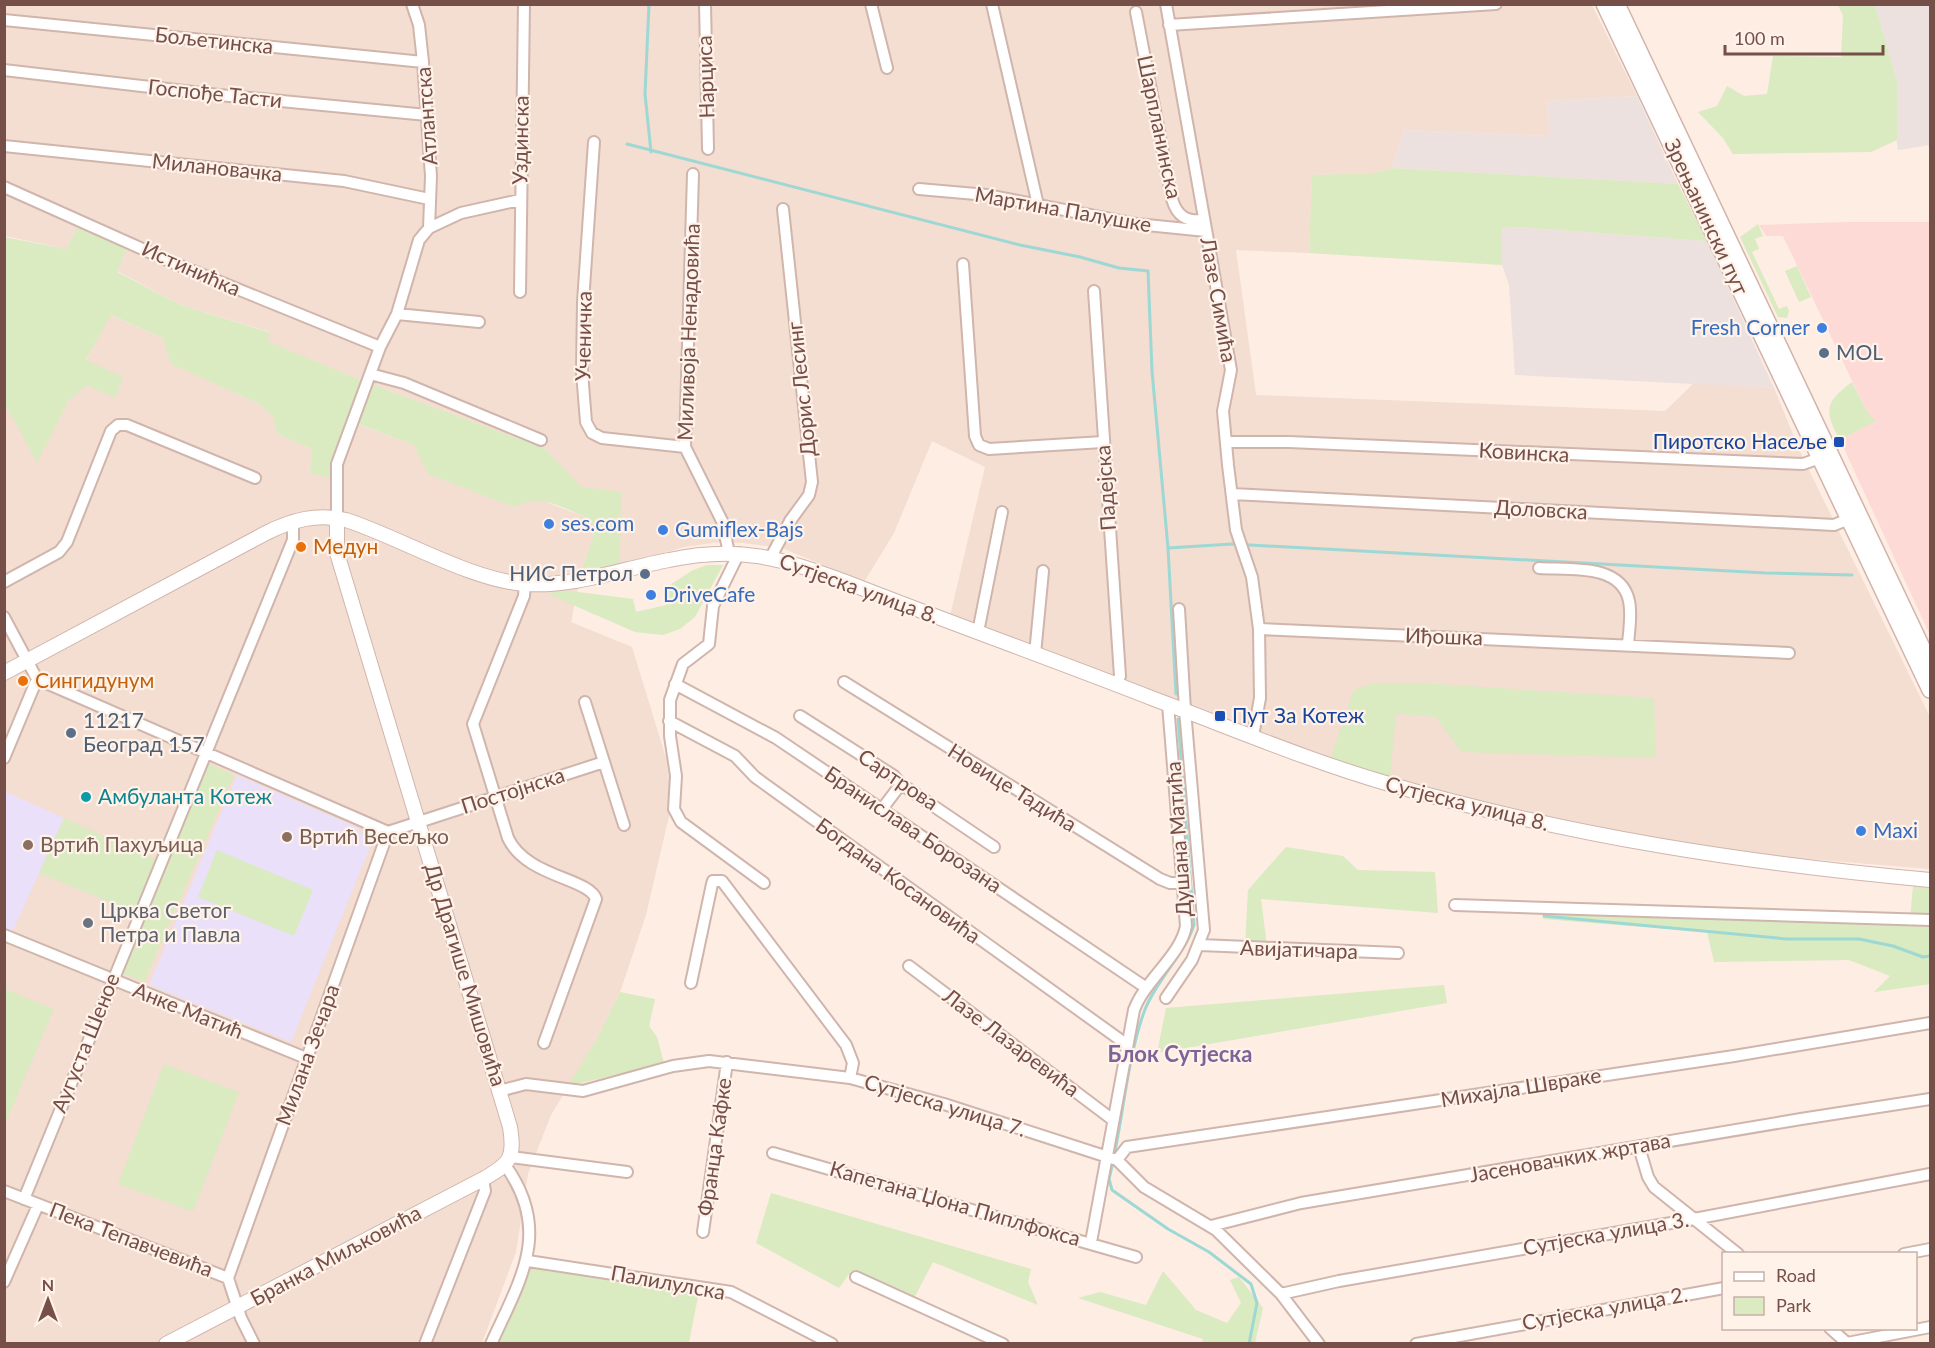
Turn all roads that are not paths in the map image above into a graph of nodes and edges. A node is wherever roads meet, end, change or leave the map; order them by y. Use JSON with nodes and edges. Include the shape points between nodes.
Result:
{"nodes":[{"id":1,"x":412,"y":4,"type":"edge"},
{"id":2,"x":524,"y":4,"type":"edge"},
{"id":3,"x":705,"y":4,"type":"edge"},
{"id":4,"x":871,"y":4,"type":"edge"},
{"id":5,"x":992,"y":4,"type":"edge"},
{"id":6,"x":1166,"y":4,"type":"edge"},
{"id":7,"x":1496,"y":4,"type":"edge"},
{"id":8,"x":1604,"y":4,"type":"edge"},
{"id":9,"x":1617,"y":4,"type":"edge"},
{"id":10,"x":1136,"y":12,"type":"dead end"},
{"id":11,"x":4,"y":20,"type":"edge"},
{"id":12,"x":1169,"y":25,"type":"junction"},
{"id":13,"x":423,"y":62,"type":"junction"},
{"id":14,"x":887,"y":68,"type":"dead end"},
{"id":15,"x":4,"y":70,"type":"edge"},
{"id":16,"x":427,"y":115,"type":"junction"},
{"id":17,"x":594,"y":142,"type":"dead end"},
{"id":18,"x":4,"y":146,"type":"edge"},
{"id":19,"x":708,"y":149,"type":"dead end"},
{"id":20,"x":693,"y":174,"type":"dead end"},
{"id":21,"x":4,"y":187,"type":"edge"},
{"id":22,"x":919,"y":189,"type":"dead end"},
{"id":23,"x":429,"y":199,"type":"junction"},
{"id":24,"x":520,"y":200,"type":"junction"},
{"id":25,"x":1038,"y":205,"type":"junction"},
{"id":26,"x":783,"y":209,"type":"dead end"},
{"id":27,"x":1205,"y":225,"type":"junction"},
{"id":28,"x":429,"y":228,"type":"junction"},
{"id":29,"x":963,"y":264,"type":"dead end"},
{"id":30,"x":1094,"y":291,"type":"dead end"},
{"id":31,"x":520,"y":292,"type":"dead end"},
{"id":32,"x":397,"y":314,"type":"junction"},
{"id":33,"x":479,"y":322,"type":"dead end"},
{"id":34,"x":380,"y":347,"type":"junction"},
{"id":35,"x":370,"y":374,"type":"junction"},
{"id":36,"x":541,"y":440,"type":"dead end"},
{"id":37,"x":1103,"y":442,"type":"junction"},
{"id":38,"x":1226,"y":442,"type":"junction"},
{"id":39,"x":685,"y":447,"type":"junction"},
{"id":40,"x":1820,"y":458,"type":"junction"},
{"id":41,"x":255,"y":478,"type":"dead end"},
{"id":42,"x":1232,"y":494,"type":"junction"},
{"id":43,"x":1002,"y":512,"type":"dead end"},
{"id":44,"x":337,"y":518,"type":"junction"},
{"id":45,"x":1849,"y":519,"type":"junction"},
{"id":46,"x":293,"y":521,"type":"junction"},
{"id":47,"x":734,"y":553,"type":"junction"},
{"id":48,"x":771,"y":557,"type":"junction"},
{"id":49,"x":1539,"y":568,"type":"dead end"},
{"id":50,"x":1043,"y":571,"type":"dead end"},
{"id":51,"x":4,"y":582,"type":"edge"},
{"id":52,"x":525,"y":584,"type":"junction"},
{"id":53,"x":1179,"y":609,"type":"dead end"},
{"id":54,"x":4,"y":617,"type":"edge"},
{"id":55,"x":1259,"y":628,"type":"junction"},
{"id":56,"x":978,"y":632,"type":"junction"},
{"id":57,"x":1628,"y":644,"type":"junction"},
{"id":58,"x":1790,"y":652,"type":"dead end"},
{"id":59,"x":1035,"y":654,"type":"junction"},
{"id":60,"x":27,"y":660,"type":"junction"},
{"id":61,"x":1930,"y":664,"type":"edge"},
{"id":62,"x":4,"y":673,"type":"edge"},
{"id":63,"x":38,"y":679,"type":"junction"},
{"id":64,"x":844,"y":682,"type":"dead end"},
{"id":65,"x":675,"y":684,"type":"junction"},
{"id":66,"x":1118,"y":684,"type":"junction"},
{"id":67,"x":1930,"y":690,"type":"edge"},
{"id":68,"x":585,"y":702,"type":"dead end"},
{"id":69,"x":1168,"y":704,"type":"junction"},
{"id":70,"x":1185,"y":710,"type":"junction"},
{"id":71,"x":800,"y":716,"type":"dead end"},
{"id":72,"x":669,"y":721,"type":"junction"},
{"id":73,"x":1253,"y":736,"type":"junction"},
{"id":74,"x":206,"y":751,"type":"junction"},
{"id":75,"x":4,"y":758,"type":"edge"},
{"id":76,"x":604,"y":762,"type":"junction"},
{"id":77,"x":901,"y":784,"type":"junction"},
{"id":78,"x":494,"y":797,"type":"junction"},
{"id":79,"x":882,"y":809,"type":"junction"},
{"id":80,"x":418,"y":822,"type":"junction"},
{"id":81,"x":624,"y":825,"type":"dead end"},
{"id":82,"x":388,"y":832,"type":"junction"},
{"id":83,"x":994,"y":847,"type":"dead end"},
{"id":84,"x":1926,"y":878,"type":"edge"},
{"id":85,"x":764,"y":883,"type":"dead end"},
{"id":86,"x":1184,"y":884,"type":"junction"},
{"id":87,"x":1455,"y":905,"type":"dead end"},
{"id":88,"x":1930,"y":921,"type":"edge"},
{"id":89,"x":4,"y":935,"type":"edge"},
{"id":90,"x":1200,"y":945,"type":"junction"},
{"id":91,"x":1398,"y":953,"type":"dead end"},
{"id":92,"x":909,"y":966,"type":"dead end"},
{"id":93,"x":111,"y":980,"type":"junction"},
{"id":94,"x":691,"y":983,"type":"dead end"},
{"id":95,"x":1145,"y":987,"type":"junction"},
{"id":96,"x":1166,"y":998,"type":"dead end"},
{"id":97,"x":1930,"y":1023,"type":"edge"},
{"id":98,"x":544,"y":1043,"type":"dead end"},
{"id":99,"x":1126,"y":1044,"type":"junction"},
{"id":100,"x":306,"y":1058,"type":"junction"},
{"id":101,"x":728,"y":1062,"type":"junction"},
{"id":102,"x":850,"y":1078,"type":"junction"},
{"id":103,"x":499,"y":1091,"type":"junction"},
{"id":104,"x":1930,"y":1100,"type":"edge"},
{"id":105,"x":1113,"y":1120,"type":"junction"},
{"id":106,"x":1639,"y":1147,"type":"junction"},
{"id":107,"x":773,"y":1153,"type":"dead end"},
{"id":108,"x":1112,"y":1158,"type":"junction"},
{"id":109,"x":508,"y":1161,"type":"junction"},
{"id":110,"x":627,"y":1172,"type":"dead end"},
{"id":111,"x":1930,"y":1174,"type":"edge"},
{"id":112,"x":483,"y":1179,"type":"junction"},
{"id":113,"x":4,"y":1191,"type":"edge"},
{"id":114,"x":24,"y":1198,"type":"junction"},
{"id":115,"x":38,"y":1205,"type":"junction"},
{"id":116,"x":1694,"y":1219,"type":"junction"},
{"id":117,"x":1211,"y":1226,"type":"junction"},
{"id":118,"x":703,"y":1232,"type":"dead end"},
{"id":119,"x":1091,"y":1242,"type":"junction"},
{"id":120,"x":1930,"y":1249,"type":"edge"},
{"id":121,"x":1735,"y":1252,"type":"edge"},
{"id":122,"x":1914,"y":1252,"type":"edge"},
{"id":123,"x":1136,"y":1257,"type":"dead end"},
{"id":124,"x":528,"y":1261,"type":"junction"},
{"id":125,"x":856,"y":1277,"type":"dead end"},
{"id":126,"x":228,"y":1278,"type":"junction"},
{"id":127,"x":4,"y":1282,"type":"edge"},
{"id":128,"x":1722,"y":1288,"type":"edge"},
{"id":129,"x":1281,"y":1294,"type":"junction"},
{"id":130,"x":237,"y":1308,"type":"junction"},
{"id":131,"x":1831,"y":1330,"type":"edge"},
{"id":132,"x":1914,"y":1330,"type":"edge"},
{"id":133,"x":1846,"y":1343,"type":"edge"},
{"id":134,"x":166,"y":1344,"type":"edge"},
{"id":135,"x":254,"y":1344,"type":"edge"},
{"id":136,"x":425,"y":1344,"type":"edge"},
{"id":137,"x":491,"y":1344,"type":"edge"},
{"id":138,"x":832,"y":1344,"type":"edge"},
{"id":139,"x":1003,"y":1344,"type":"edge"},
{"id":140,"x":1319,"y":1344,"type":"edge"},
{"id":141,"x":1416,"y":1344,"type":"edge"}],
"edges":[{"from":1,"to":13,"type":"street","name":"Атлантска"},
{"from":2,"to":24,"type":"street","name":"Уздинска"},
{"from":3,"to":19,"type":"street","name":"Нарциса"},
{"from":4,"to":14,"type":"street"},
{"from":5,"to":25,"type":"street"},
{"from":6,"to":12,"type":"street","name":"Лазе Симића"},
{"from":7,"to":12,"type":"street"},
{"from":8,"to":40,"type":"main road","name":"Зрењанински пут"},
{"from":9,"to":61,"type":"main road","name":"Зрењанински пут"},
{"from":10,"to":27,"type":"street","name":"Шарпланинска","via":[[1172,199],[1180,215]]},
{"from":11,"to":13,"type":"street","name":"Бољетинска"},
{"from":12,"to":27,"type":"street","name":"Лазе Симића"},
{"from":13,"to":16,"type":"street","name":"Атлантска"},
{"from":15,"to":16,"type":"street","name":"Госпође Тасти"},
{"from":16,"to":23,"type":"street","name":"Атлантска"},
{"from":17,"to":39,"type":"street","name":"Ученичка","via":[[583,311],[586,422],[592,433],[602,438]]},
{"from":18,"to":23,"type":"street","name":"Милановачка","via":[[344,181]]},
{"from":20,"to":39,"type":"street","name":"Миливоја Ненадовића"},
{"from":21,"to":34,"type":"street","name":"Истинићка","via":[[176,264]]},
{"from":22,"to":25,"type":"street","name":"Мартина Палушке","via":[[987,195]]},
{"from":23,"to":28,"type":"street","name":"Атлантска"},
{"from":24,"to":28,"type":"street","name":"Уздинска","via":[[480,207]]},
{"from":24,"to":31,"type":"street"},
{"from":25,"to":27,"type":"street","name":"Мартина Палушке","via":[[1137,224]]},
{"from":26,"to":48,"type":"street","name":"Дорис Лесинг","via":[[812,482],[809,495]]},
{"from":27,"to":38,"type":"street","name":"Лазе Симића","via":[[1231,370],[1223,411]]},
{"from":28,"to":32,"type":"street","via":[[414,249]]},
{"from":29,"to":37,"type":"street","via":[[975,436],[979,446],[988,449]]},
{"from":30,"to":37,"type":"street","name":"Падејска"},
{"from":32,"to":33,"type":"street"},
{"from":32,"to":34,"type":"street"},
{"from":34,"to":35,"type":"street"},
{"from":35,"to":36,"type":"street","via":[[404,383]]},
{"from":35,"to":44,"type":"street","via":[[337,464]]},
{"from":37,"to":66,"type":"street","name":"Падејска"},
{"from":38,"to":40,"type":"street","name":"Ковинска","via":[[1803,464]]},
{"from":38,"to":42,"type":"street","name":"Лазе Симића"},
{"from":39,"to":47,"type":"street","name":"Миливоја Ненадовића"},
{"from":40,"to":45,"type":"main road","name":"Зрењанински пут"},
{"from":41,"to":51,"type":"street","via":[[127,425],[118,425],[111,431],[67,542],[59,552]]},
{"from":42,"to":45,"type":"street","name":"Доловска","via":[[1834,525]]},
{"from":42,"to":55,"type":"street","name":"Лазе Симића","via":[[1238,541],[1252,576]]},
{"from":43,"to":56,"type":"street"},
{"from":44,"to":46,"type":"street","name":"Сутјеска улица 8."},
{"from":44,"to":52,"type":"street","name":"Сутјеска улица 8.","via":[[486,575]]},
{"from":44,"to":80,"type":"street","name":"Др Драгише Мишовића","via":[[337,553]]},
{"from":45,"to":67,"type":"main road","name":"Зрењанински пут"},
{"from":46,"to":60,"type":"street"},
{"from":46,"to":74,"type":"street","name":"Аугуста Шеное","via":[[293,540]]},
{"from":47,"to":48,"type":"street","name":"Сутјеска улица 8."},
{"from":47,"to":52,"type":"street","name":"Сутјеска улица 8.","via":[[668,560],[590,579]]},
{"from":47,"to":65,"type":"street","via":[[713,606],[709,644],[688,658]]},
{"from":48,"to":56,"type":"street","name":"Сутјеска улица 8."},
{"from":49,"to":57,"type":"street","via":[[1586,570],[1616,579],[1630,602]]},
{"from":50,"to":59,"type":"street"},
{"from":52,"to":78,"type":"street","via":[[524,596],[473,724]]},
{"from":53,"to":70,"type":"street"},
{"from":54,"to":60,"type":"street"},
{"from":55,"to":57,"type":"street","name":"Иђошка"},
{"from":55,"to":73,"type":"street","name":"Лазе Симића","via":[[1260,698]]},
{"from":56,"to":59,"type":"street","name":"Сутјеска улица 8."},
{"from":57,"to":58,"type":"street","name":"Иђошка"},
{"from":59,"to":66,"type":"street","name":"Сутјеска улица 8."},
{"from":60,"to":62,"type":"street"},
{"from":60,"to":63,"type":"street"},
{"from":63,"to":74,"type":"street"},
{"from":63,"to":75,"type":"street"},
{"from":64,"to":86,"type":"street","name":"Новице Тадића","via":[[1160,879]]},
{"from":65,"to":72,"type":"street"},
{"from":65,"to":79,"type":"street","name":"Бранислава Борозана","via":[[771,734]]},
{"from":66,"to":69,"type":"street","name":"Сутјеска улица 8."},
{"from":68,"to":76,"type":"street"},
{"from":69,"to":70,"type":"street","name":"Сутјеска улица 8."},
{"from":69,"to":86,"type":"street","name":"Душана Матића"},
{"from":70,"to":73,"type":"street","name":"Сутјеска улица 8."},
{"from":70,"to":90,"type":"street","via":[[1204,915]]},
{"from":71,"to":77,"type":"street","name":"Сартрова"},
{"from":72,"to":85,"type":"street","via":[[676,766],[677,819]]},
{"from":72,"to":99,"type":"street","name":"Богдана Косановића","via":[[735,756],[754,777]]},
{"from":73,"to":84,"type":"street","name":"Сутјеска улица 8.","via":[[1386,784],[1584,833],[1712,856]]},
{"from":74,"to":82,"type":"street"},
{"from":74,"to":93,"type":"street","name":"Аугуста Шеное"},
{"from":76,"to":78,"type":"street","name":"Постојнска"},
{"from":76,"to":81,"type":"street"},
{"from":77,"to":79,"type":"street"},
{"from":77,"to":83,"type":"street","name":"Сартрова"},
{"from":78,"to":80,"type":"street","name":"Постојнска"},
{"from":78,"to":98,"type":"street","via":[[516,853],[530,865],[589,890],[596,898]]},
{"from":79,"to":95,"type":"street","name":"Бранислава Борозана"},
{"from":80,"to":82,"type":"street","name":"Постојнска"},
{"from":80,"to":103,"type":"street","name":"Др Драгише Мишовића"},
{"from":82,"to":100,"type":"street","name":"Милана Зечара"},
{"from":86,"to":95,"type":"street","name":"Душана Матића","via":[[1183,937]]},
{"from":87,"to":88,"type":"street"},
{"from":89,"to":93,"type":"street","name":"Анке Матић"},
{"from":90,"to":91,"type":"street","name":"Авијатичара"},
{"from":90,"to":96,"type":"street"},
{"from":92,"to":105,"type":"street","name":"Лазе Лазаревића"},
{"from":93,"to":100,"type":"street","name":"Анке Матић"},
{"from":93,"to":114,"type":"street","name":"Аугуста Шеное"},
{"from":94,"to":102,"type":"street","via":[[712,884],[722,881],[846,1045],[853,1063]]},
{"from":95,"to":99,"type":"street","name":"Душана Матића","via":[[1134,1010]]},
{"from":97,"to":108,"type":"street","name":"Михајла Швраке","via":[[1127,1147]]},
{"from":99,"to":105,"type":"street","name":"Душана Матића"},
{"from":100,"to":126,"type":"street","name":"Милана Зечара"},
{"from":101,"to":102,"type":"street","name":"Сутјеска улица 7."},
{"from":101,"to":103,"type":"street","name":"Сутјеска улица 7.","via":[[697,1061],[583,1091],[526,1084]]},
{"from":101,"to":118,"type":"street","name":"Франца Кафке"},
{"from":102,"to":108,"type":"street","name":"Сутјеска улица 7."},
{"from":103,"to":109,"type":"street","name":"Др Драгише Мишовића","via":[[510,1127]]},
{"from":104,"to":106,"type":"street","name":"Јасеновачких жртава"},
{"from":105,"to":108,"type":"street","name":"Душана Матића"},
{"from":106,"to":116,"type":"street","via":[[1650,1182]]},
{"from":106,"to":117,"type":"street","name":"Јасеновачких жртава","via":[[1301,1203]]},
{"from":107,"to":119,"type":"street","name":"Капетана Џона Пиплфокса"},
{"from":108,"to":117,"type":"street","name":"Сутјеска улица 7.","via":[[1144,1187]]},
{"from":108,"to":119,"type":"street","name":"Душана Матића"},
{"from":109,"to":110,"type":"street"},
{"from":109,"to":112,"type":"street","name":"Бранка Миљковића"},
{"from":109,"to":124,"type":"street","via":[[528,1212]]},
{"from":111,"to":116,"type":"street","name":"Сутјеска улица 3."},
{"from":112,"to":130,"type":"street","name":"Бранка Миљковића"},
{"from":112,"to":136,"type":"street","via":[[485,1191]]},
{"from":113,"to":114,"type":"street","name":"Пека Тепавчевића"},
{"from":114,"to":115,"type":"street","name":"Пека Тепавчевића"},
{"from":115,"to":126,"type":"street","name":"Пека Тепавчевића"},
{"from":115,"to":127,"type":"street"},
{"from":116,"to":121,"type":"street"},
{"from":116,"to":129,"type":"street","name":"Сутјеска улица 3."},
{"from":117,"to":129,"type":"street","name":"Сутјеска улица 7."},
{"from":119,"to":123,"type":"street","name":"Капетана Џона Пиплфокса"},
{"from":120,"to":122,"type":"street"},
{"from":124,"to":137,"type":"street"},
{"from":124,"to":138,"type":"street","name":"Палилулска","via":[[731,1292]]},
{"from":125,"to":139,"type":"street"},
{"from":126,"to":130,"type":"street","name":"Пека Тепавчевића"},
{"from":128,"to":141,"type":"street","name":"Сутјеска улица 2."},
{"from":129,"to":140,"type":"street","name":"Сутјеска улица 7."},
{"from":130,"to":134,"type":"street","name":"Бранка Миљковића"},
{"from":130,"to":135,"type":"street","name":"Пека Тепавчевића"},
{"from":131,"to":133,"type":"street"},
{"from":132,"to":133,"type":"street"}]}
